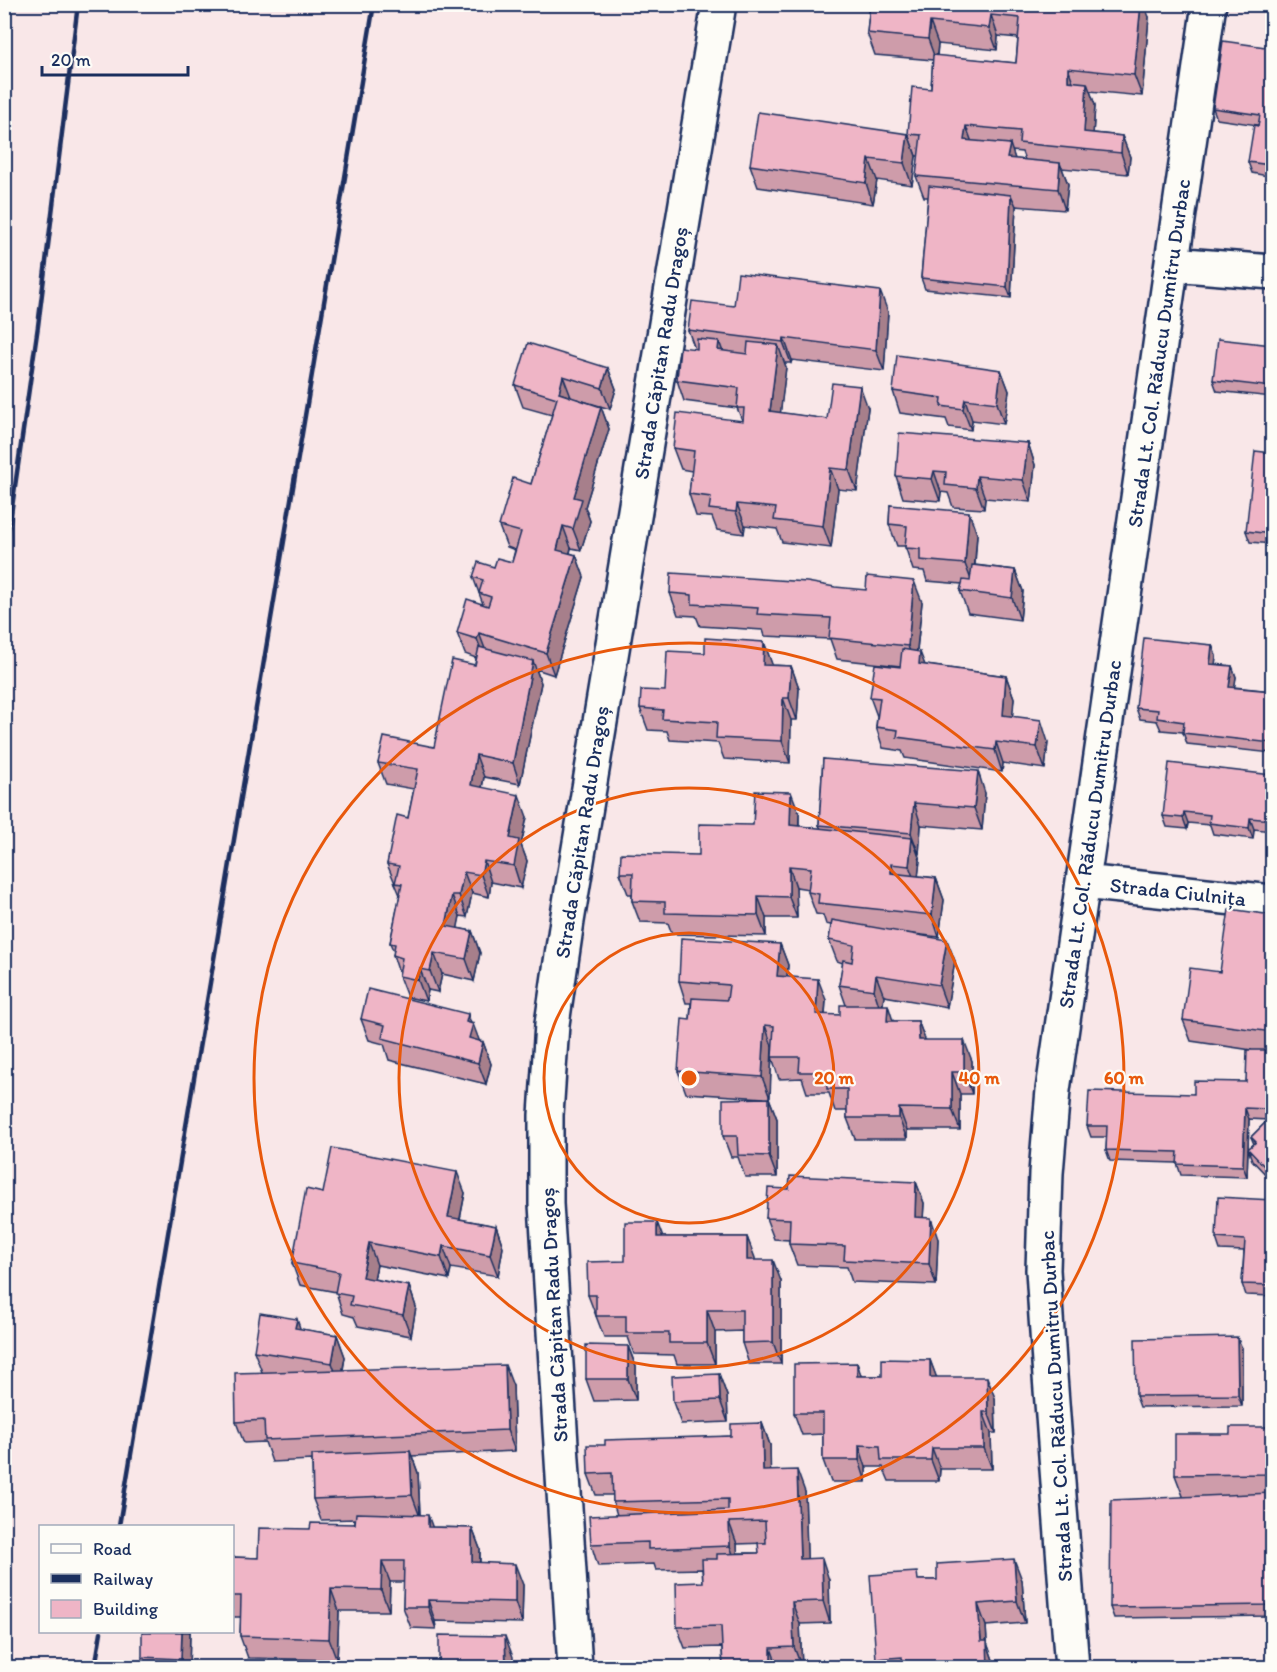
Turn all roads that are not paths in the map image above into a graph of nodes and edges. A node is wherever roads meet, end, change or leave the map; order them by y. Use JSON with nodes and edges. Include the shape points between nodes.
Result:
{"nodes":[{"id":1,"x":719,"y":4,"type":"edge"},
{"id":2,"x":1209,"y":4,"type":"edge"},
{"id":3,"x":1172,"y":264,"type":"junction"},
{"id":4,"x":1272,"y":272,"type":"edge"},
{"id":5,"x":1083,"y":882,"type":"junction"},
{"id":6,"x":1272,"y":902,"type":"edge"},
{"id":7,"x":575,"y":1668,"type":"edge"},
{"id":8,"x":1072,"y":1668,"type":"edge"}],
"edges":[{"from":1,"to":7,"type":"street","name":"Strada Căpitan Radu Dragoș","via":[[552,1024],[546,1204]]},
{"from":2,"to":3,"type":"street","name":"Strada Lt. Col. Răducu Dumitru Durbac"},
{"from":3,"to":4,"type":"street"},
{"from":3,"to":5,"type":"street","name":"Strada Lt. Col. Răducu Dumitru Durbac"},
{"from":5,"to":6,"type":"street","name":"Strada Ciulnița"},
{"from":5,"to":8,"type":"street","name":"Strada Lt. Col. Răducu Dumitru Durbac","via":[[1053,1090],[1043,1270]]}]}
